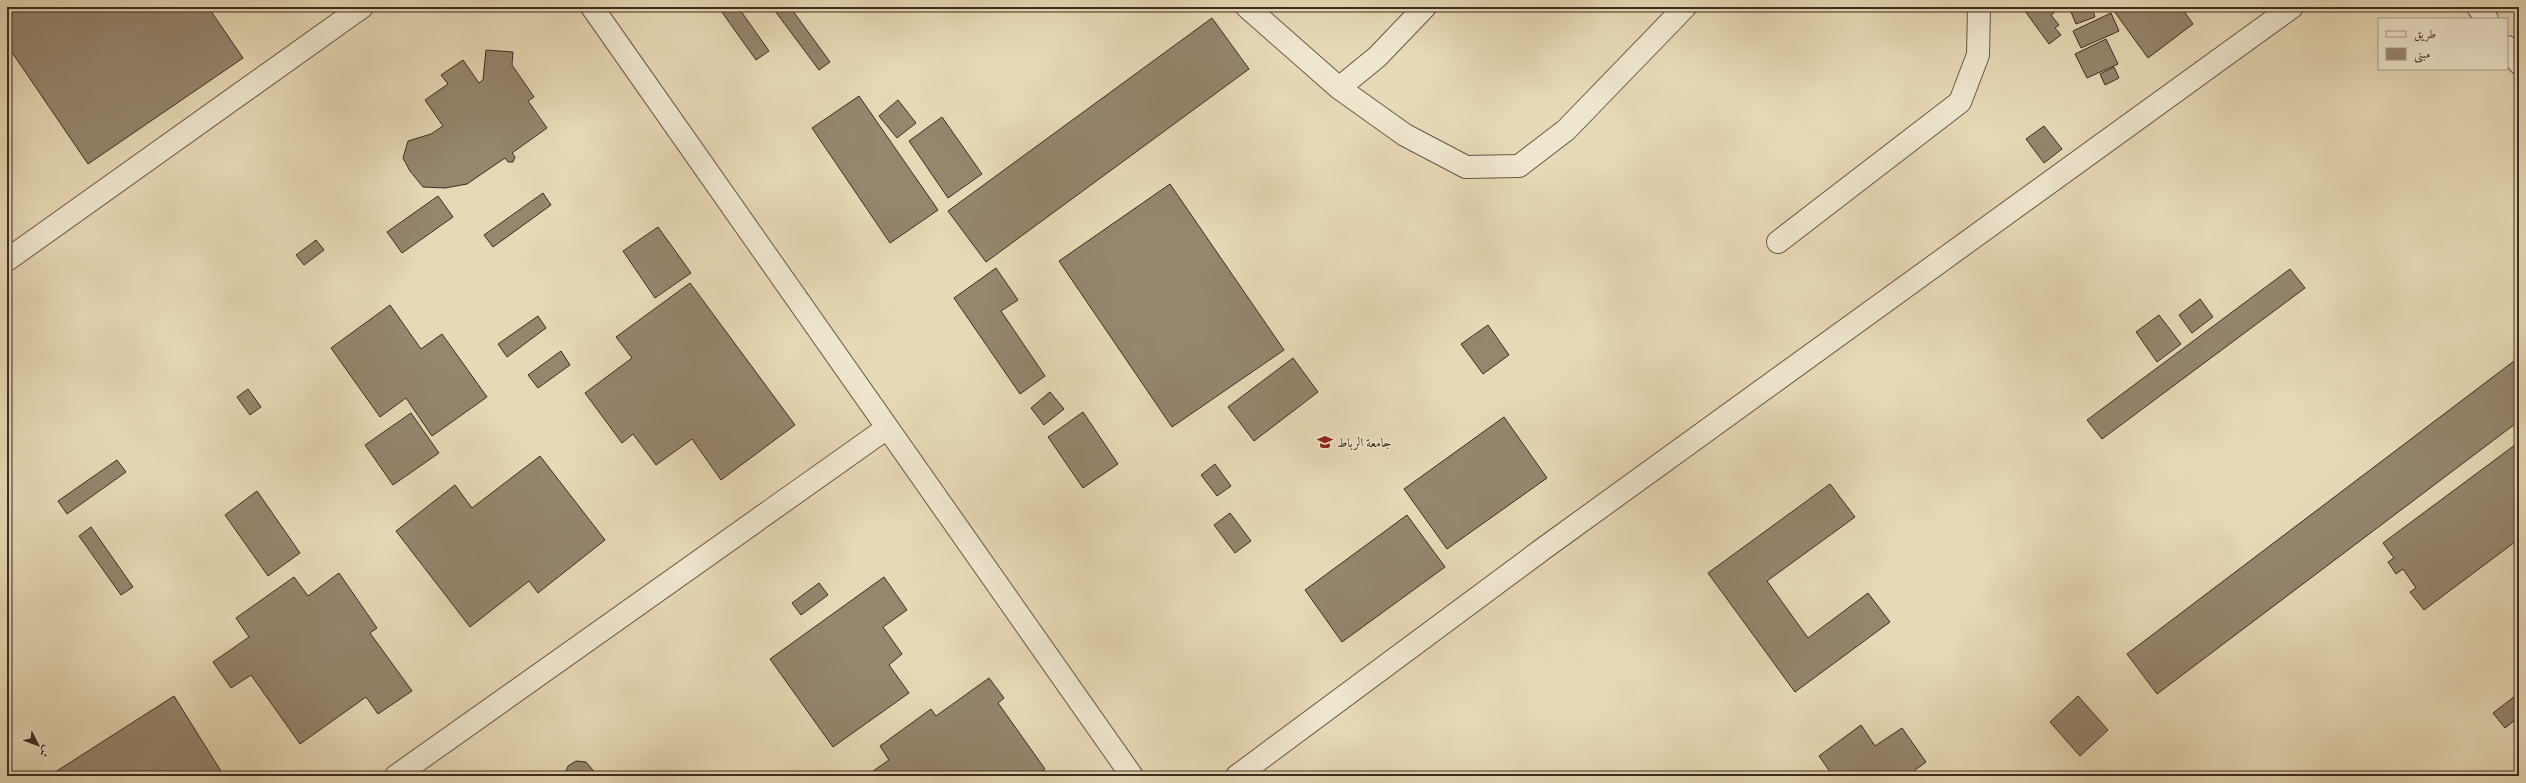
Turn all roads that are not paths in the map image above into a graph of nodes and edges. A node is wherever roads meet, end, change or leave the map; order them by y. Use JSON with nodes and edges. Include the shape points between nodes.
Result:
{"nodes":[{"id":1,"x":362,"y":7,"type":"edge"},
{"id":2,"x":592,"y":7,"type":"edge"},
{"id":3,"x":1247,"y":7,"type":"edge"},
{"id":4,"x":1425,"y":7,"type":"edge"},
{"id":5,"x":1685,"y":7,"type":"edge"},
{"id":6,"x":1978,"y":7,"type":"edge"},
{"id":7,"x":2292,"y":7,"type":"edge"},
{"id":8,"x":2478,"y":7,"type":"edge"},
{"id":9,"x":2486,"y":18,"type":"edge"},
{"id":10,"x":2508,"y":48,"type":"edge"},
{"id":11,"x":2519,"y":63,"type":"edge"},
{"id":12,"x":1339,"y":88,"type":"junction"},
{"id":13,"x":1778,"y":242,"type":"dead end"},
{"id":14,"x":7,"y":260,"type":"edge"},
{"id":15,"x":888,"y":428,"type":"junction"},
{"id":16,"x":396,"y":776,"type":"edge"},
{"id":17,"x":1132,"y":776,"type":"edge"},
{"id":18,"x":1237,"y":776,"type":"edge"}],
"edges":[{"from":1,"to":14,"type":"street"},
{"from":2,"to":15,"type":"street"},
{"from":3,"to":12,"type":"street"},
{"from":4,"to":12,"type":"street","via":[[1377,57]]},
{"from":5,"to":12,"type":"street","via":[[1566,130],[1519,166],[1466,168],[1405,135]]},
{"from":6,"to":13,"type":"street","via":[[1978,55],[1960,102]]},
{"from":7,"to":18,"type":"street","via":[[1547,546]]},
{"from":8,"to":9,"type":"street"},
{"from":10,"to":11,"type":"street"},
{"from":15,"to":16,"type":"street"},
{"from":15,"to":17,"type":"street"}]}
